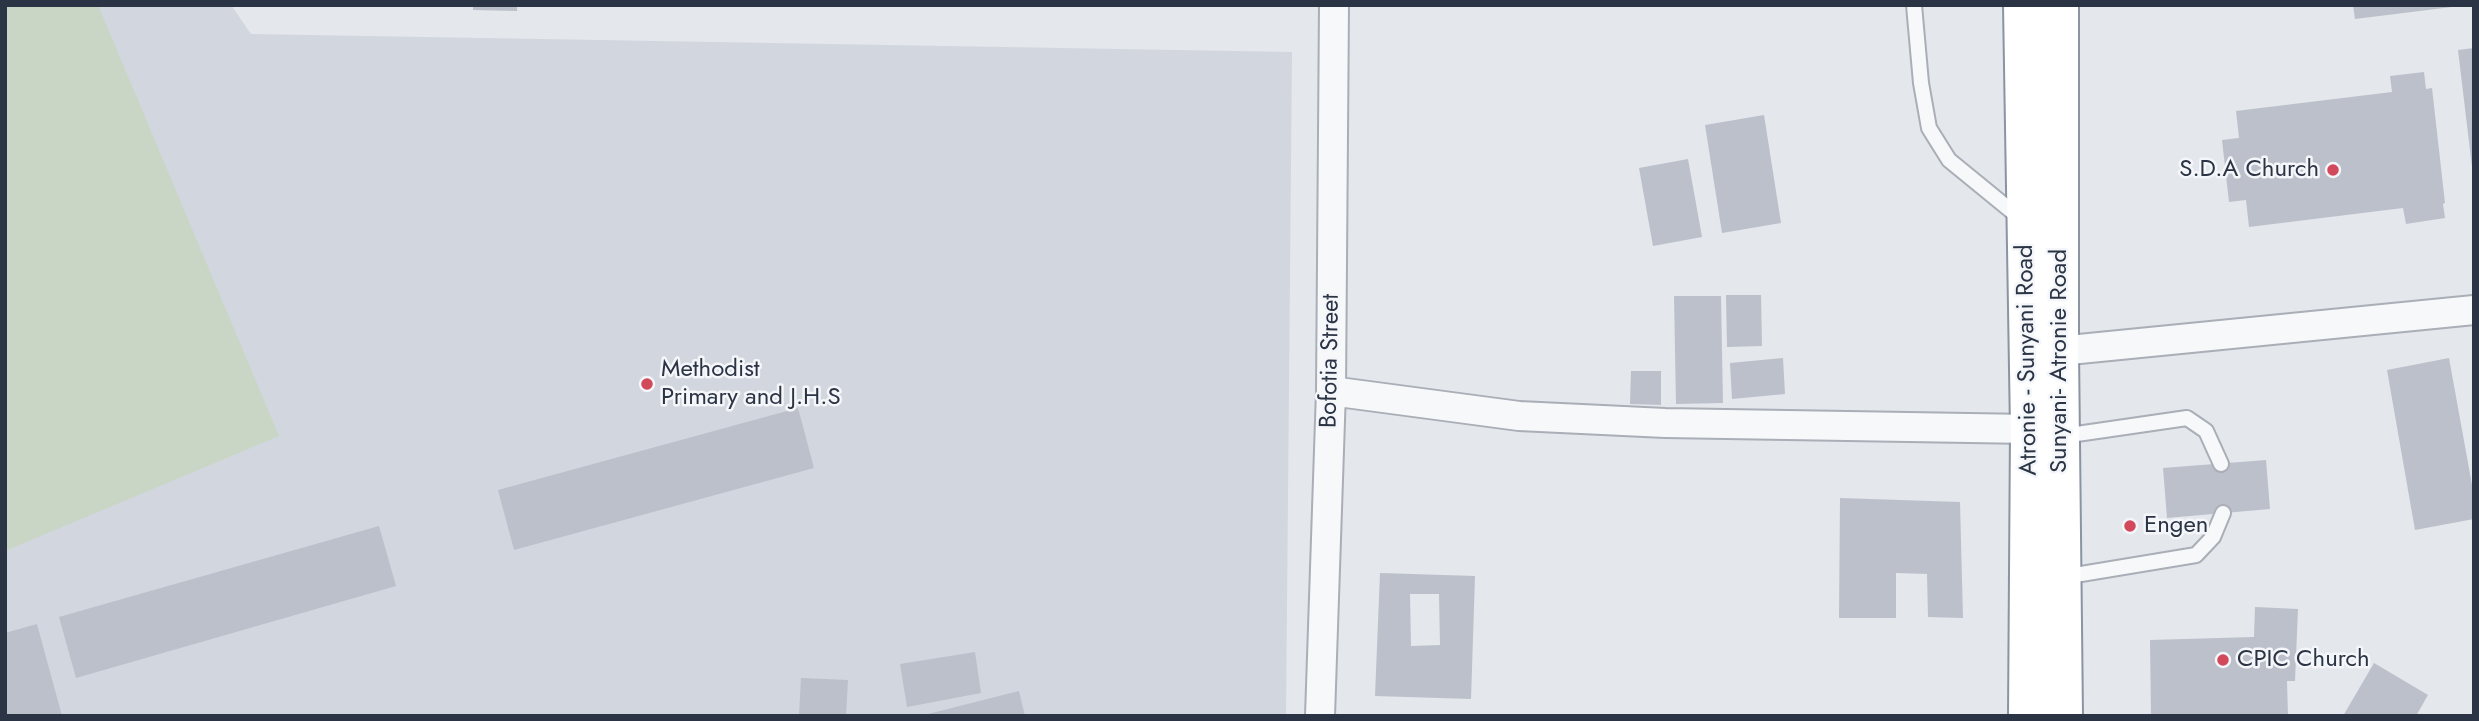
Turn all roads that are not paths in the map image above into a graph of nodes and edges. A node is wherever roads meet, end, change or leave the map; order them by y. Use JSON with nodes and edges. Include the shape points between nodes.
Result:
{"nodes":[{"id":1,"x":1334,"y":5,"type":"edge"},
{"id":2,"x":1914,"y":5,"type":"edge"},
{"id":3,"x":2023,"y":5,"type":"edge"},
{"id":4,"x":2059,"y":5,"type":"edge"},
{"id":5,"x":2026,"y":223,"type":"junction"},
{"id":6,"x":2474,"y":310,"type":"edge"},
{"id":7,"x":2059,"y":351,"type":"junction"},
{"id":8,"x":1331,"y":391,"type":"junction"},
{"id":9,"x":2045,"y":433,"type":"junction"},
{"id":10,"x":2221,"y":464,"type":"dead end"},
{"id":11,"x":2223,"y":513,"type":"dead end"},
{"id":12,"x":2062,"y":578,"type":"junction"},
{"id":13,"x":1320,"y":716,"type":"edge"},
{"id":14,"x":2028,"y":716,"type":"edge"},
{"id":15,"x":2063,"y":716,"type":"edge"}],
"edges":[{"from":1,"to":8,"type":"street","name":"Bofotia Street"},
{"from":2,"to":5,"type":"lane","via":[[1929,128],[1950,160]]},
{"from":3,"to":5,"type":"highway","name":"Atronie - Sunyani Road"},
{"from":4,"to":7,"type":"highway","name":"Sunyani- Atronie Road"},
{"from":5,"to":9,"type":"highway","name":"Atronie - Sunyani Road"},
{"from":6,"to":7,"type":"street"},
{"from":7,"to":9,"type":"highway","name":"Sunyani- Atronie Road"},
{"from":8,"to":9,"type":"street","via":[[1519,416]]},
{"from":8,"to":13,"type":"street","name":"Bofotia Street"},
{"from":9,"to":10,"type":"lane","via":[[2187,418],[2206,431]]},
{"from":9,"to":12,"type":"highway","name":"Sunyani- Atronie Road"},
{"from":9,"to":14,"type":"highway","name":"Atronie - Sunyani Road"},
{"from":11,"to":12,"type":"lane","via":[[2213,537],[2196,555]]},
{"from":12,"to":15,"type":"highway","name":"Sunyani- Atronie Road"}]}
